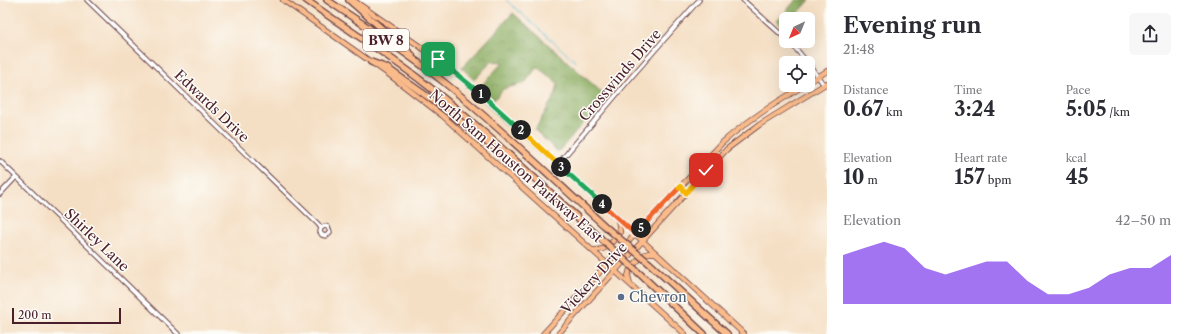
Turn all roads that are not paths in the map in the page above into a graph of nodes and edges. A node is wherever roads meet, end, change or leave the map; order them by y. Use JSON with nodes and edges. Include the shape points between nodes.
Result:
{"nodes":[{"id":1,"x":87,"y":0,"type":"edge"},
{"id":2,"x":283,"y":0,"type":"edge"},
{"id":3,"x":306,"y":0,"type":"edge"},
{"id":4,"x":326,"y":0,"type":"edge"},
{"id":5,"x":349,"y":0,"type":"edge"},
{"id":6,"x":353,"y":0,"type":"edge"},
{"id":7,"x":699,"y":0,"type":"edge"},
{"id":8,"x":743,"y":0,"type":"edge"},
{"id":9,"x":779,"y":33,"type":"edge"},
{"id":10,"x":795,"y":48,"type":"edge"},
{"id":11,"x":802,"y":56,"type":"edge"},
{"id":12,"x":371,"y":62,"type":"junction"},
{"id":13,"x":827,"y":71,"type":"edge"},
{"id":14,"x":815,"y":73,"type":"edge"},
{"id":15,"x":818,"y":77,"type":"junction"},
{"id":16,"x":815,"y":79,"type":"edge"},
{"id":17,"x":444,"y":82,"type":"junction"},
{"id":18,"x":826,"y":84,"type":"edge"},
{"id":19,"x":794,"y":92,"type":"edge"},
{"id":20,"x":755,"y":118,"type":"junction"},
{"id":21,"x":759,"y":125,"type":"junction"},
{"id":22,"x":0,"y":161,"type":"edge"},
{"id":23,"x":558,"y":164,"type":"junction"},
{"id":24,"x":16,"y":177,"type":"junction"},
{"id":25,"x":542,"y":186,"type":"junction"},
{"id":26,"x":680,"y":186,"type":"junction"},
{"id":27,"x":686,"y":193,"type":"junction"},
{"id":28,"x":0,"y":194,"type":"edge"},
{"id":29,"x":618,"y":218,"type":"junction"},
{"id":30,"x":321,"y":228,"type":"dead end"},
{"id":31,"x":635,"y":234,"type":"junction"},
{"id":32,"x":642,"y":241,"type":"junction"},
{"id":33,"x":593,"y":250,"type":"junction"},
{"id":34,"x":656,"y":253,"type":"junction"},
{"id":35,"x":608,"y":263,"type":"junction"},
{"id":36,"x":616,"y":271,"type":"junction"},
{"id":37,"x":630,"y":283,"type":"junction"},
{"id":38,"x":178,"y":334,"type":"edge"},
{"id":39,"x":543,"y":334,"type":"edge"},
{"id":40,"x":558,"y":334,"type":"edge"},
{"id":41,"x":685,"y":334,"type":"edge"},
{"id":42,"x":704,"y":334,"type":"edge"},
{"id":43,"x":728,"y":334,"type":"edge"},
{"id":44,"x":744,"y":334,"type":"edge"}],
"edges":[{"from":1,"to":30,"type":"street","name":"Edwards Drive"},
{"from":2,"to":12,"type":"main road","name":"North Sam Houston Parkway East"},
{"from":3,"to":25,"type":"highway","name":"North Sam Houston Parkway East","number":"BW 8","via":[[434,91]]},
{"from":4,"to":17,"type":"highway","name":"North Sam Houston Parkway East","number":"BW 8"},
{"from":5,"to":17,"type":"highway"},
{"from":6,"to":23,"type":"main road","name":"North Sam Houston Parkway East","via":[[443,63],[503,113]]},
{"from":7,"to":23,"type":"street","name":"Crosswinds Drive"},
{"from":8,"to":9,"type":"street"},
{"from":10,"to":11,"type":"street"},
{"from":12,"to":25,"type":"highway","via":[[386,68],[441,106]]},
{"from":12,"to":33,"type":"main road","name":"North Sam Houston Parkway East","via":[[443,116]]},
{"from":13,"to":15,"type":"main road"},
{"from":14,"to":15,"type":"street"},
{"from":15,"to":16,"type":"main road"},
{"from":15,"to":18,"type":"street"},
{"from":17,"to":43,"type":"highway","name":"North Sam Houston Parkway East","number":"BW 8","bridge":true},
{"from":18,"to":21,"type":"main road","name":"Vickery Drive"},
{"from":19,"to":20,"type":"main road","name":"Vickery Drive"},
{"from":20,"to":21,"type":"main road"},
{"from":20,"to":26,"type":"main road","name":"Vickery Drive","via":[[734,132]]},
{"from":21,"to":27,"type":"main road","name":"Vickery Drive","via":[[727,149]]},
{"from":22,"to":24,"type":"street","name":"Shirley Lane"},
{"from":23,"to":29,"type":"main road","name":"North Sam Houston Parkway East"},
{"from":24,"to":28,"type":"street"},
{"from":24,"to":38,"type":"street","name":"Shirley Lane"},
{"from":25,"to":42,"type":"highway","name":"North Sam Houston Parkway East","number":"BW 8","bridge":true},
{"from":26,"to":27,"type":"main road"},
{"from":26,"to":31,"type":"main road","name":"Vickery Drive"},
{"from":27,"to":32,"type":"main road","name":"Vickery Drive"},
{"from":29,"to":31,"type":"main road","name":"North Sam Houston Parkway East"},
{"from":29,"to":33,"type":"main road","via":[[620,232],[605,249]]},
{"from":31,"to":32,"type":"main road","name":"North Sam Houston Parkway East"},
{"from":31,"to":35,"type":"main road","name":"Vickery Drive"},
{"from":32,"to":34,"type":"main road","name":"North Sam Houston Parkway East"},
{"from":32,"to":36,"type":"main road","name":"Vickery Drive"},
{"from":33,"to":35,"type":"main road","name":"North Sam Houston Parkway East"},
{"from":34,"to":37,"type":"main road","via":[[642,255],[630,269]]},
{"from":34,"to":44,"type":"main road","name":"North Sam Houston Parkway East"},
{"from":35,"to":36,"type":"main road","name":"North Sam Houston Parkway East"},
{"from":35,"to":39,"type":"main road","name":"Vickery Drive"},
{"from":36,"to":37,"type":"main road","name":"North Sam Houston Parkway East"},
{"from":36,"to":40,"type":"main road","name":"Vickery Drive"},
{"from":37,"to":41,"type":"main road","name":"North Sam Houston Parkway East"}]}
